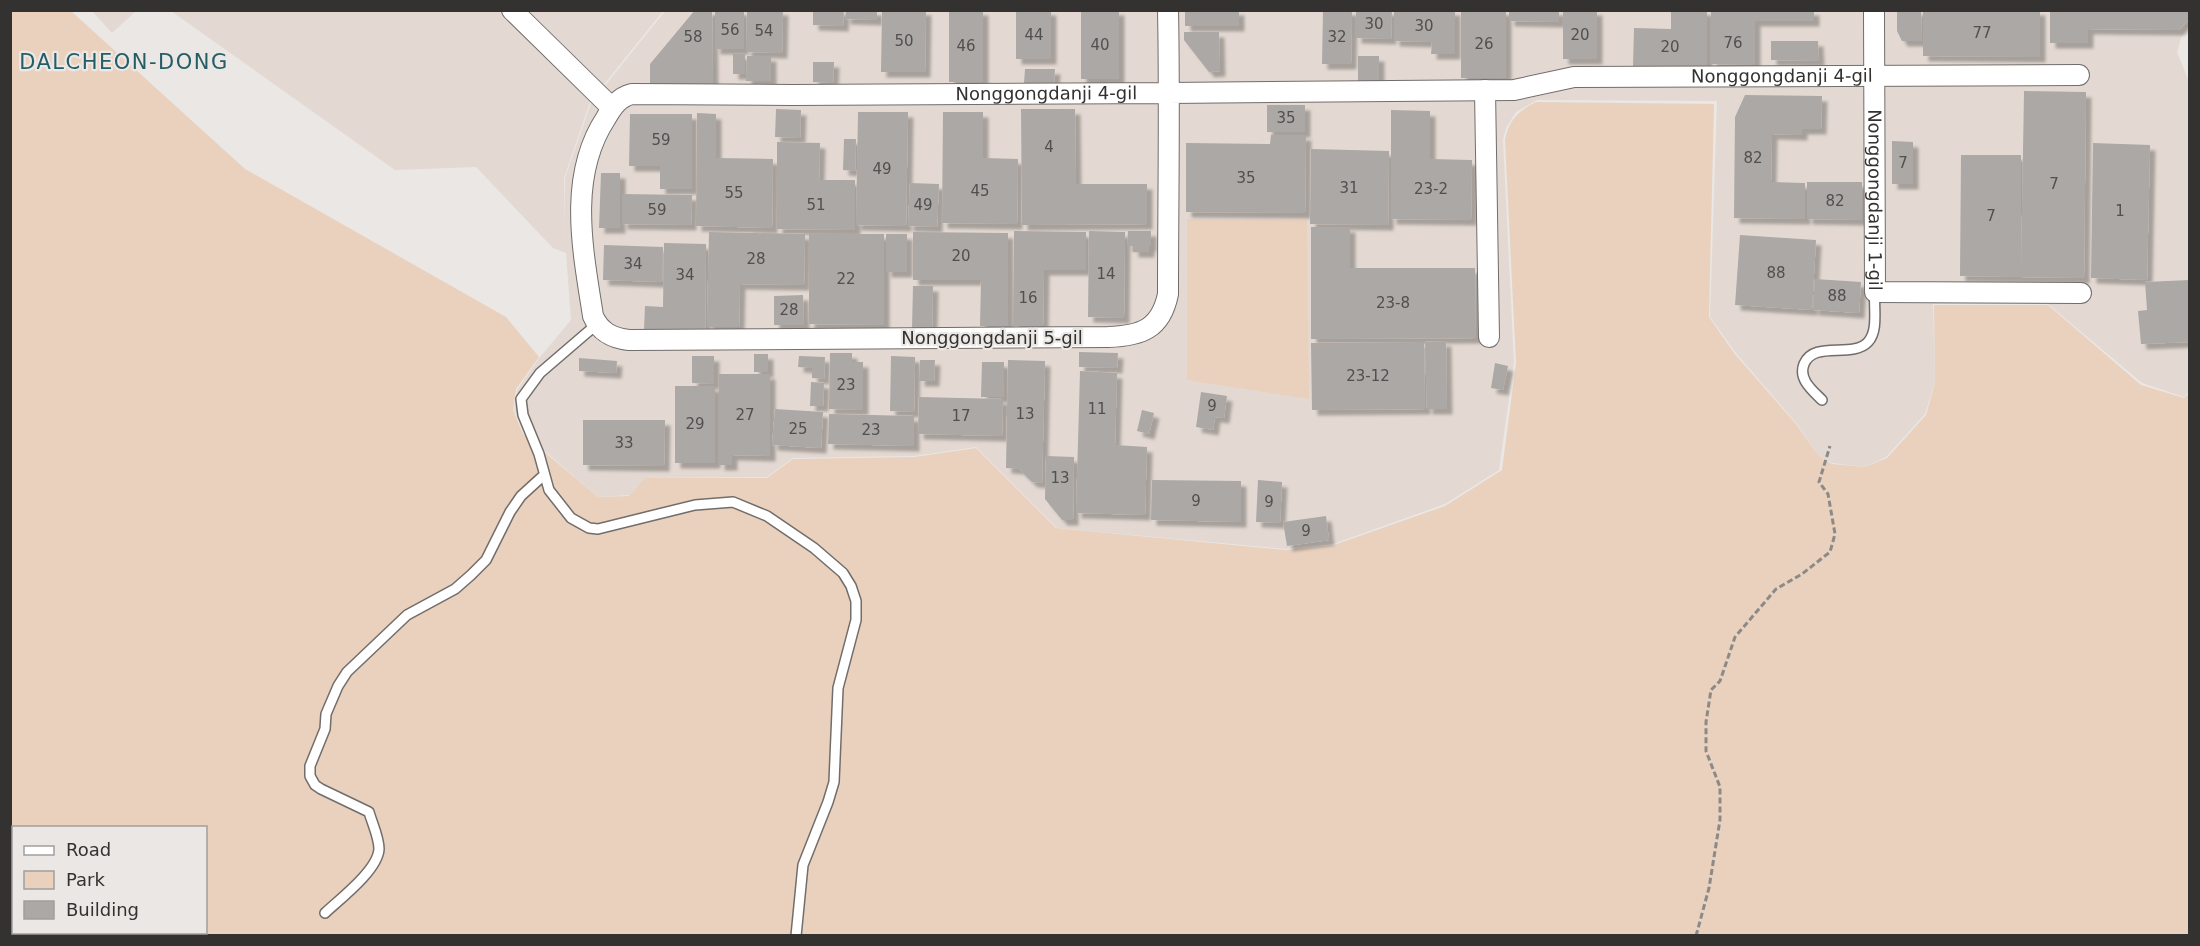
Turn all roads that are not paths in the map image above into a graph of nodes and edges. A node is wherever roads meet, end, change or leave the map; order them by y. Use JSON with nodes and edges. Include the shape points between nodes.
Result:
{"nodes":[{"id":1,"x":512,"y":10,"type":"edge"},
{"id":2,"x":1168,"y":10,"type":"edge"},
{"id":3,"x":1874,"y":10,"type":"edge"},
{"id":4,"x":1874,"y":75,"type":"junction"},
{"id":5,"x":2079,"y":75,"type":"dead end"},
{"id":6,"x":1485,"y":90,"type":"junction"},
{"id":7,"x":1168,"y":93,"type":"junction"},
{"id":8,"x":612,"y":108,"type":"junction"},
{"id":9,"x":1875,"y":292,"type":"junction"},
{"id":10,"x":2081,"y":293,"type":"dead end"},
{"id":11,"x":597,"y":324,"type":"junction"},
{"id":12,"x":1489,"y":337,"type":"dead end"},
{"id":13,"x":1822,"y":400,"type":"dead end"},
{"id":14,"x":544,"y":475,"type":"junction"},
{"id":15,"x":325,"y":913,"type":"dead end"},
{"id":16,"x":796,"y":936,"type":"edge"}],
"edges":[{"from":1,"to":8,"type":"street"},
{"from":2,"to":7,"type":"street","name":"Nonggongdanji 5-gil"},
{"from":3,"to":4,"type":"street","name":"Nonggongdanji 1-gil"},
{"from":4,"to":5,"type":"street","name":"Nonggongdanji 4-gil"},
{"from":4,"to":6,"type":"street","name":"Nonggongdanji 4-gil","via":[[1574,77],[1514,90]]},
{"from":4,"to":9,"type":"street","name":"Nonggongdanji 1-gil"},
{"from":6,"to":7,"type":"street","name":"Nonggongdanji 4-gil"},
{"from":6,"to":12,"type":"street"},
{"from":7,"to":8,"type":"street","name":"Nonggongdanji 4-gil","via":[[632,94]]},
{"from":7,"to":11,"type":"street","name":"Nonggongdanji 5-gil","via":[[1168,294],[1157,321],[1138,334],[1108,338],[629,340],[611,336]]},
{"from":8,"to":11,"type":"street","via":[[593,146],[581,201],[582,246]]},
{"from":9,"to":10,"type":"street","name":"Nonggongdanji 1-gil"},
{"from":9,"to":13,"type":"lane","via":[[1874,334],[1868,343],[1859,348],[1816,352],[1803,367],[1803,377]]},
{"from":11,"to":14,"type":"lane","via":[[540,373],[521,399]]},
{"from":14,"to":15,"type":"lane","via":[[510,512],[486,560],[455,589],[407,615],[347,672],[338,686],[326,714],[310,776],[321,789],[369,812],[379,846],[378,857],[369,870]]},
{"from":14,"to":16,"type":"lane","via":[[564,511],[589,528],[608,528],[716,502],[733,502],[753,509],[832,562],[851,586],[856,620],[838,688],[834,782],[803,865]]}]}
